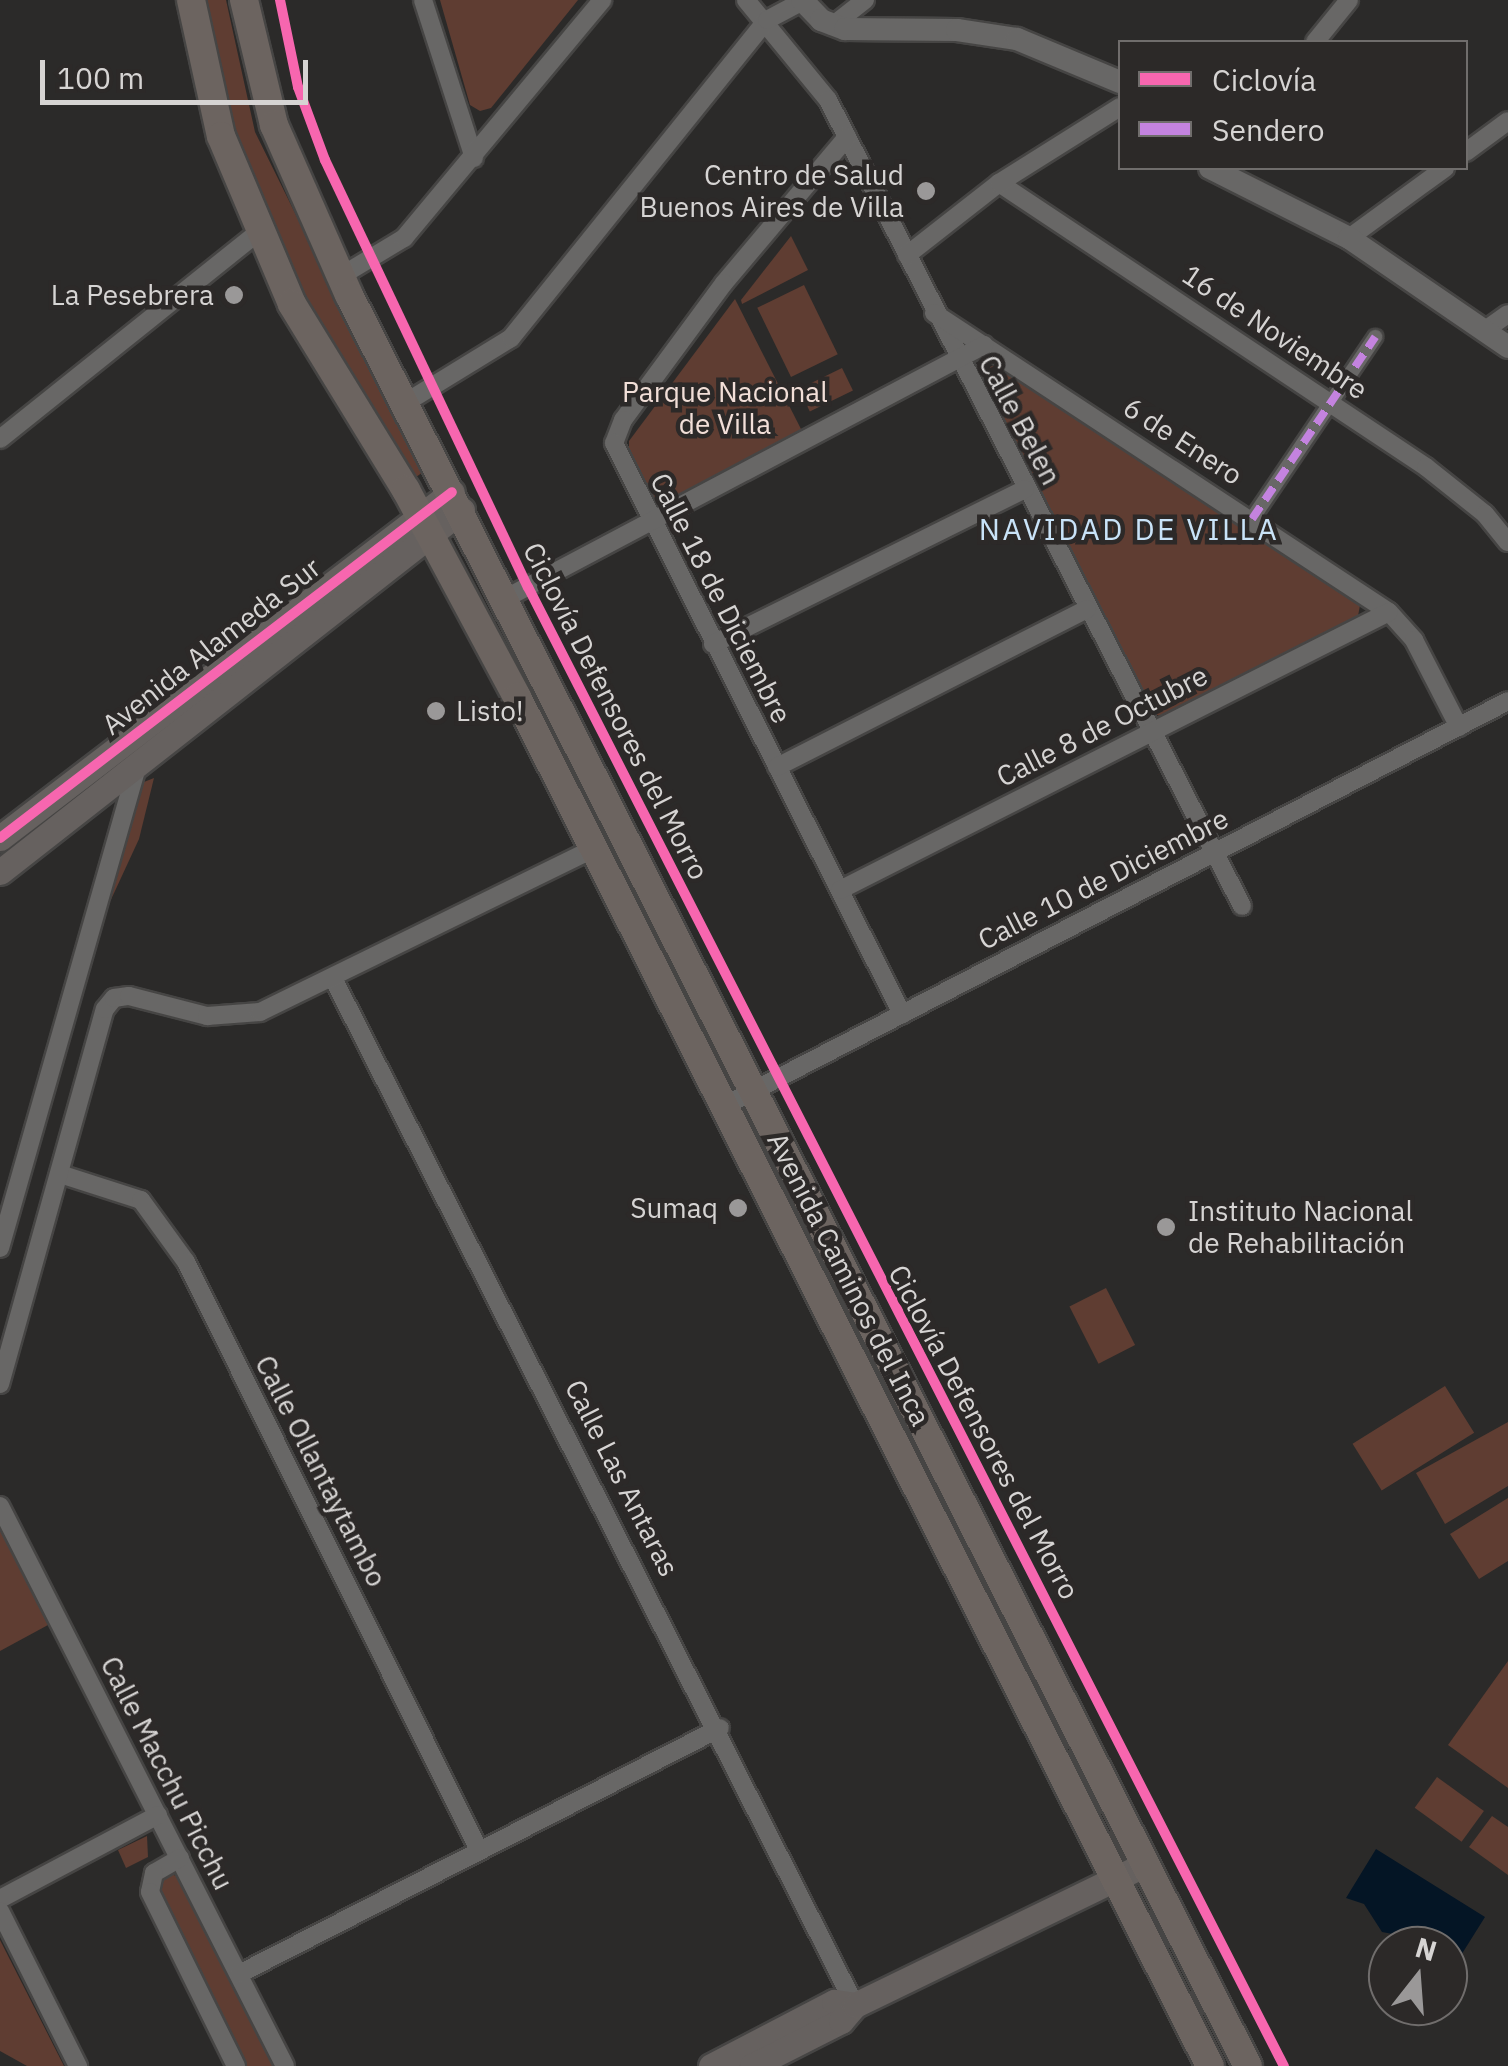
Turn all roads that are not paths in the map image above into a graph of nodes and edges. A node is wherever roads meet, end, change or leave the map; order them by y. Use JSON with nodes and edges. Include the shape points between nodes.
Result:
{"nodes":[{"id":1,"x":191,"y":0,"type":"edge"},
{"id":2,"x":244,"y":0,"type":"edge"},
{"id":3,"x":423,"y":0,"type":"edge"},
{"id":4,"x":602,"y":0,"type":"edge"},
{"id":5,"x":746,"y":0,"type":"edge"},
{"id":6,"x":865,"y":0,"type":"edge"},
{"id":7,"x":1349,"y":0,"type":"edge"},
{"id":8,"x":802,"y":1,"type":"edge"},
{"id":9,"x":767,"y":20,"type":"junction"},
{"id":10,"x":832,"y":26,"type":"junction"},
{"id":11,"x":1316,"y":40,"type":"edge"},
{"id":12,"x":1118,"y":81,"type":"edge"},
{"id":13,"x":1118,"y":108,"type":"edge"},
{"id":14,"x":1508,"y":121,"type":"edge"},
{"id":15,"x":847,"y":137,"type":"junction"},
{"id":16,"x":1468,"y":151,"type":"edge"},
{"id":17,"x":474,"y":158,"type":"junction"},
{"id":18,"x":1214,"y":170,"type":"edge"},
{"id":19,"x":1441,"y":170,"type":"edge"},
{"id":20,"x":999,"y":183,"type":"junction"},
{"id":21,"x":258,"y":232,"type":"junction"},
{"id":22,"x":1349,"y":238,"type":"junction"},
{"id":23,"x":907,"y":255,"type":"junction"},
{"id":24,"x":341,"y":276,"type":"junction"},
{"id":25,"x":933,"y":312,"type":"junction"},
{"id":26,"x":1508,"y":314,"type":"edge"},
{"id":27,"x":1488,"y":328,"type":"junction"},
{"id":28,"x":1375,"y":337,"type":"dead end"},
{"id":29,"x":984,"y":345,"type":"junction"},
{"id":30,"x":1508,"y":347,"type":"edge"},
{"id":31,"x":959,"y":364,"type":"junction"},
{"id":32,"x":1330,"y":402,"type":"junction"},
{"id":33,"x":405,"y":403,"type":"junction"},
{"id":34,"x":0,"y":414,"type":"edge"},
{"id":35,"x":4,"y":436,"type":"edge"},
{"id":36,"x":1025,"y":489,"type":"junction"},
{"id":37,"x":457,"y":501,"type":"junction"},
{"id":38,"x":1252,"y":519,"type":"junction"},
{"id":39,"x":424,"y":523,"type":"junction"},
{"id":40,"x":650,"y":525,"type":"junction"},
{"id":41,"x":1508,"y":542,"type":"edge"},
{"id":42,"x":506,"y":598,"type":"junction"},
{"id":43,"x":1087,"y":609,"type":"junction"},
{"id":44,"x":1389,"y":612,"type":"junction"},
{"id":45,"x":713,"y":644,"type":"junction"},
{"id":46,"x":1508,"y":701,"type":"edge"},
{"id":47,"x":1459,"y":727,"type":"junction"},
{"id":48,"x":1150,"y":732,"type":"junction"},
{"id":49,"x":137,"y":767,"type":"junction"},
{"id":50,"x":777,"y":767,"type":"junction"},
{"id":51,"x":0,"y":838,"type":"edge"},
{"id":52,"x":593,"y":849,"type":"junction"},
{"id":53,"x":1214,"y":853,"type":"junction"},
{"id":54,"x":0,"y":872,"type":"edge"},
{"id":55,"x":840,"y":890,"type":"junction"},
{"id":56,"x":1242,"y":906,"type":"dead end"},
{"id":57,"x":334,"y":980,"type":"junction"},
{"id":58,"x":902,"y":1014,"type":"junction"},
{"id":59,"x":754,"y":1091,"type":"junction"},
{"id":60,"x":724,"y":1106,"type":"junction"},
{"id":61,"x":60,"y":1174,"type":"junction"},
{"id":62,"x":0,"y":1248,"type":"edge"},
{"id":63,"x":0,"y":1384,"type":"edge"},
{"id":64,"x":0,"y":1506,"type":"edge"},
{"id":65,"x":720,"y":1728,"type":"junction"},
{"id":66,"x":158,"y":1814,"type":"junction"},
{"id":67,"x":479,"y":1850,"type":"junction"},
{"id":68,"x":180,"y":1858,"type":"junction"},
{"id":69,"x":1145,"y":1864,"type":"junction"},
{"id":70,"x":1116,"y":1878,"type":"junction"},
{"id":71,"x":0,"y":1898,"type":"edge"},
{"id":72,"x":0,"y":1911,"type":"edge"},
{"id":73,"x":239,"y":1974,"type":"junction"},
{"id":74,"x":856,"y":2005,"type":"junction"},
{"id":75,"x":78,"y":2066,"type":"edge"},
{"id":76,"x":236,"y":2066,"type":"edge"},
{"id":77,"x":285,"y":2066,"type":"edge"},
{"id":78,"x":711,"y":2066,"type":"edge"},
{"id":79,"x":752,"y":2066,"type":"edge"},
{"id":80,"x":1210,"y":2066,"type":"edge"},
{"id":81,"x":1248,"y":2066,"type":"edge"}],
"edges":[{"from":1,"to":21,"type":"main road","name":"Avenida Caminos del Inca","via":[[221,136]]},
{"from":2,"to":24,"type":"main road","name":"Avenida Caminos del Inca","via":[[274,126]]},
{"from":3,"to":17,"type":"street"},
{"from":4,"to":17,"type":"street"},
{"from":5,"to":9,"type":"street","name":"Calle Belen"},
{"from":6,"to":10,"type":"street"},
{"from":7,"to":11,"type":"street"},
{"from":8,"to":9,"type":"street"},
{"from":8,"to":10,"type":"street"},
{"from":9,"to":15,"type":"street","name":"Calle Belen","via":[[807,68]]},
{"from":9,"to":33,"type":"street","via":[[512,338]]},
{"from":10,"to":12,"type":"street","via":[[1017,39]]},
{"from":13,"to":20,"type":"street"},
{"from":14,"to":16,"type":"street"},
{"from":15,"to":23,"type":"street","name":"Calle Belen"},
{"from":15,"to":40,"type":"street","name":"Calle 18 de Diciembre","via":[[724,283],[616,432],[616,452]]},
{"from":17,"to":24,"type":"street","via":[[404,238]]},
{"from":18,"to":22,"type":"street"},
{"from":19,"to":22,"type":"street"},
{"from":20,"to":23,"type":"street"},
{"from":20,"to":32,"type":"street","name":"16 de Noviembre"},
{"from":21,"to":35,"type":"street"},
{"from":21,"to":39,"type":"main road","name":"Avenida Caminos del Inca","via":[[326,366]]},
{"from":22,"to":27,"type":"street"},
{"from":23,"to":25,"type":"street","name":"Calle Belen"},
{"from":24,"to":33,"type":"main road","name":"Avenida Caminos del Inca"},
{"from":25,"to":29,"type":"street","name":"6 de Enero"},
{"from":25,"to":31,"type":"street","name":"Calle Belen"},
{"from":26,"to":27,"type":"street"},
{"from":27,"to":30,"type":"street"},
{"from":28,"to":32,"type":"street"},
{"from":29,"to":31,"type":"street"},
{"from":29,"to":38,"type":"street","name":"6 de Enero"},
{"from":31,"to":36,"type":"street","name":"Calle Belen"},
{"from":31,"to":40,"type":"street"},
{"from":32,"to":38,"type":"street"},
{"from":32,"to":41,"type":"street","name":"16 de Noviembre","via":[[1470,502]]},
{"from":33,"to":37,"type":"main road","name":"Avenida Caminos del Inca"},
{"from":34,"to":35,"type":"street"},
{"from":36,"to":43,"type":"street","name":"Calle Belen"},
{"from":36,"to":45,"type":"street"},
{"from":37,"to":39,"type":"main road","name":"Avenida Alameda Sur"},
{"from":37,"to":42,"type":"main road","name":"Avenida Caminos del Inca"},
{"from":38,"to":44,"type":"street","name":"6 de Enero"},
{"from":39,"to":49,"type":"main road","name":"Avenida Alameda Sur"},
{"from":39,"to":51,"type":"main road","name":"Avenida Alameda Sur"},
{"from":39,"to":52,"type":"main road","name":"Avenida Caminos del Inca"},
{"from":40,"to":42,"type":"street"},
{"from":40,"to":45,"type":"street","name":"Calle 18 de Diciembre"},
{"from":42,"to":59,"type":"main road","name":"Avenida Caminos del Inca"},
{"from":43,"to":48,"type":"street","name":"Calle Belen"},
{"from":43,"to":50,"type":"street"},
{"from":44,"to":47,"type":"street","name":"6 de Enero","via":[[1414,640]]},
{"from":44,"to":48,"type":"street","name":"Calle 8 de Octubre"},
{"from":45,"to":50,"type":"street","name":"Calle 18 de Diciembre"},
{"from":46,"to":47,"type":"street","name":"Calle 10 de Diciembre"},
{"from":47,"to":53,"type":"street","name":"Calle 10 de Diciembre"},
{"from":48,"to":53,"type":"street","name":"Calle Belen"},
{"from":48,"to":55,"type":"street","name":"Calle 8 de Octubre"},
{"from":49,"to":54,"type":"main road","name":"Avenida Alameda Sur"},
{"from":49,"to":62,"type":"street"},
{"from":50,"to":55,"type":"street","name":"Calle 18 de Diciembre"},
{"from":52,"to":57,"type":"street"},
{"from":52,"to":60,"type":"main road","name":"Avenida Caminos del Inca"},
{"from":53,"to":56,"type":"street","name":"Calle Belen"},
{"from":53,"to":58,"type":"street","name":"Calle 10 de Diciembre"},
{"from":55,"to":58,"type":"street","name":"Calle 18 de Diciembre"},
{"from":57,"to":61,"type":"street","via":[[232,1018],[114,998],[104,1008]]},
{"from":57,"to":65,"type":"street","name":"Calle Las Antaras"},
{"from":58,"to":59,"type":"street","name":"Calle 10 de Diciembre"},
{"from":59,"to":60,"type":"street","name":"Calle 10 de Diciembre"},
{"from":59,"to":69,"type":"main road","name":"Avenida Caminos del Inca"},
{"from":60,"to":70,"type":"main road","name":"Avenida Caminos del Inca"},
{"from":61,"to":63,"type":"street"},
{"from":61,"to":67,"type":"street","name":"Calle Ollantaytambo","via":[[140,1200],[186,1262]]},
{"from":64,"to":66,"type":"street","name":"Calle Macchu Picchu"},
{"from":65,"to":67,"type":"street"},
{"from":65,"to":74,"type":"street","name":"Calle Las Antaras"},
{"from":66,"to":68,"type":"street","name":"Calle Macchu Picchu"},
{"from":66,"to":71,"type":"street"},
{"from":67,"to":73,"type":"street"},
{"from":68,"to":73,"type":"street","name":"Calle Macchu Picchu"},
{"from":68,"to":76,"type":"street","via":[[154,1873],[150,1892]]},
{"from":69,"to":70,"type":"main road"},
{"from":69,"to":81,"type":"main road","name":"Avenida Caminos del Inca"},
{"from":70,"to":74,"type":"main road"},
{"from":70,"to":80,"type":"main road","name":"Avenida Caminos del Inca"},
{"from":72,"to":75,"type":"street"},
{"from":73,"to":77,"type":"street","name":"Calle Macchu Picchu"},
{"from":74,"to":78,"type":"main road","via":[[834,2002]]},
{"from":74,"to":79,"type":"main road","via":[[841,2021]]}]}
